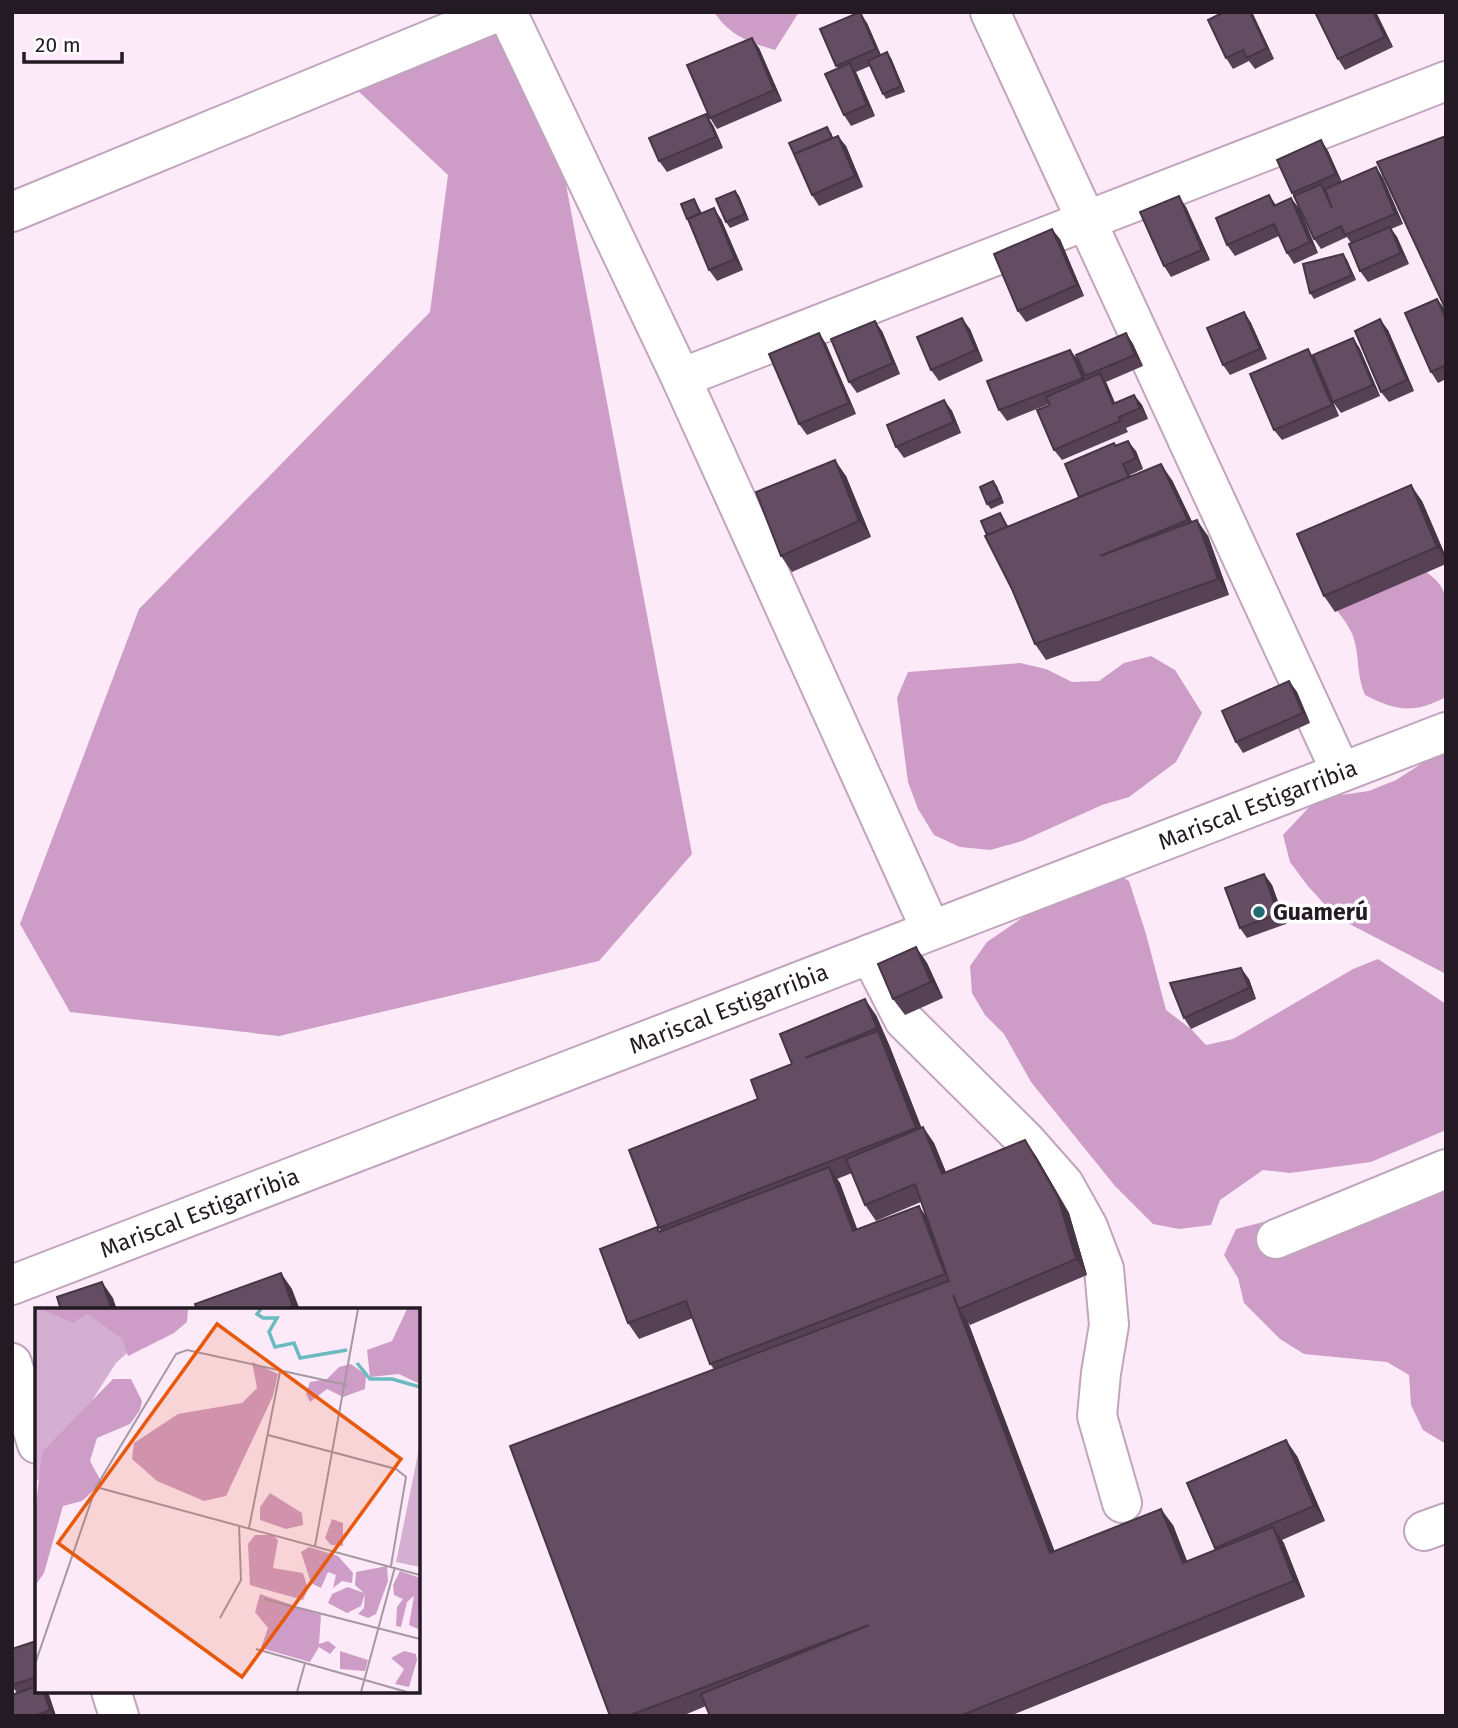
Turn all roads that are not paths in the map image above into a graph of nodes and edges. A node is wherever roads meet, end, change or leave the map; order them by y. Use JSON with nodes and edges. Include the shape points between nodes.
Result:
{"nodes":[{"id":1,"x":498,"y":12,"type":"edge"},
{"id":2,"x":507,"y":12,"type":"edge"},
{"id":3,"x":990,"y":12,"type":"edge"},
{"id":4,"x":1446,"y":81,"type":"edge"},
{"id":5,"x":12,"y":212,"type":"edge"},
{"id":6,"x":1087,"y":221,"type":"junction"},
{"id":7,"x":681,"y":378,"type":"junction"},
{"id":8,"x":1446,"y":732,"type":"edge"},
{"id":9,"x":1341,"y":772,"type":"junction"},
{"id":10,"x":931,"y":930,"type":"junction"},
{"id":11,"x":870,"y":954,"type":"junction"},
{"id":12,"x":1446,"y":1169,"type":"edge"},
{"id":13,"x":1276,"y":1239,"type":"dead end"},
{"id":14,"x":12,"y":1285,"type":"edge"},
{"id":15,"x":12,"y":1363,"type":"edge"},
{"id":16,"x":35,"y":1438,"type":"edge"},
{"id":17,"x":1122,"y":1503,"type":"dead end"},
{"id":18,"x":112,"y":1693,"type":"edge"},
{"id":19,"x":119,"y":1716,"type":"edge"}],
"edges":[{"from":1,"to":5,"type":"street"},
{"from":2,"to":7,"type":"street"},
{"from":3,"to":6,"type":"street"},
{"from":4,"to":6,"type":"street"},
{"from":6,"to":7,"type":"street"},
{"from":6,"to":9,"type":"street"},
{"from":7,"to":10,"type":"street"},
{"from":8,"to":9,"type":"street","name":"Mariscal Estigarribia"},
{"from":9,"to":10,"type":"street","name":"Mariscal Estigarribia"},
{"from":10,"to":11,"type":"street","name":"Mariscal Estigarribia"},
{"from":11,"to":14,"type":"street","name":"Mariscal Estigarribia"},
{"from":11,"to":17,"type":"street","via":[[904,1020],[1026,1141],[1064,1184],[1088,1227],[1104,1269],[1109,1325],[1097,1416]]},
{"from":12,"to":13,"type":"street"},
{"from":15,"to":16,"type":"street"},
{"from":18,"to":19,"type":"street"}]}
